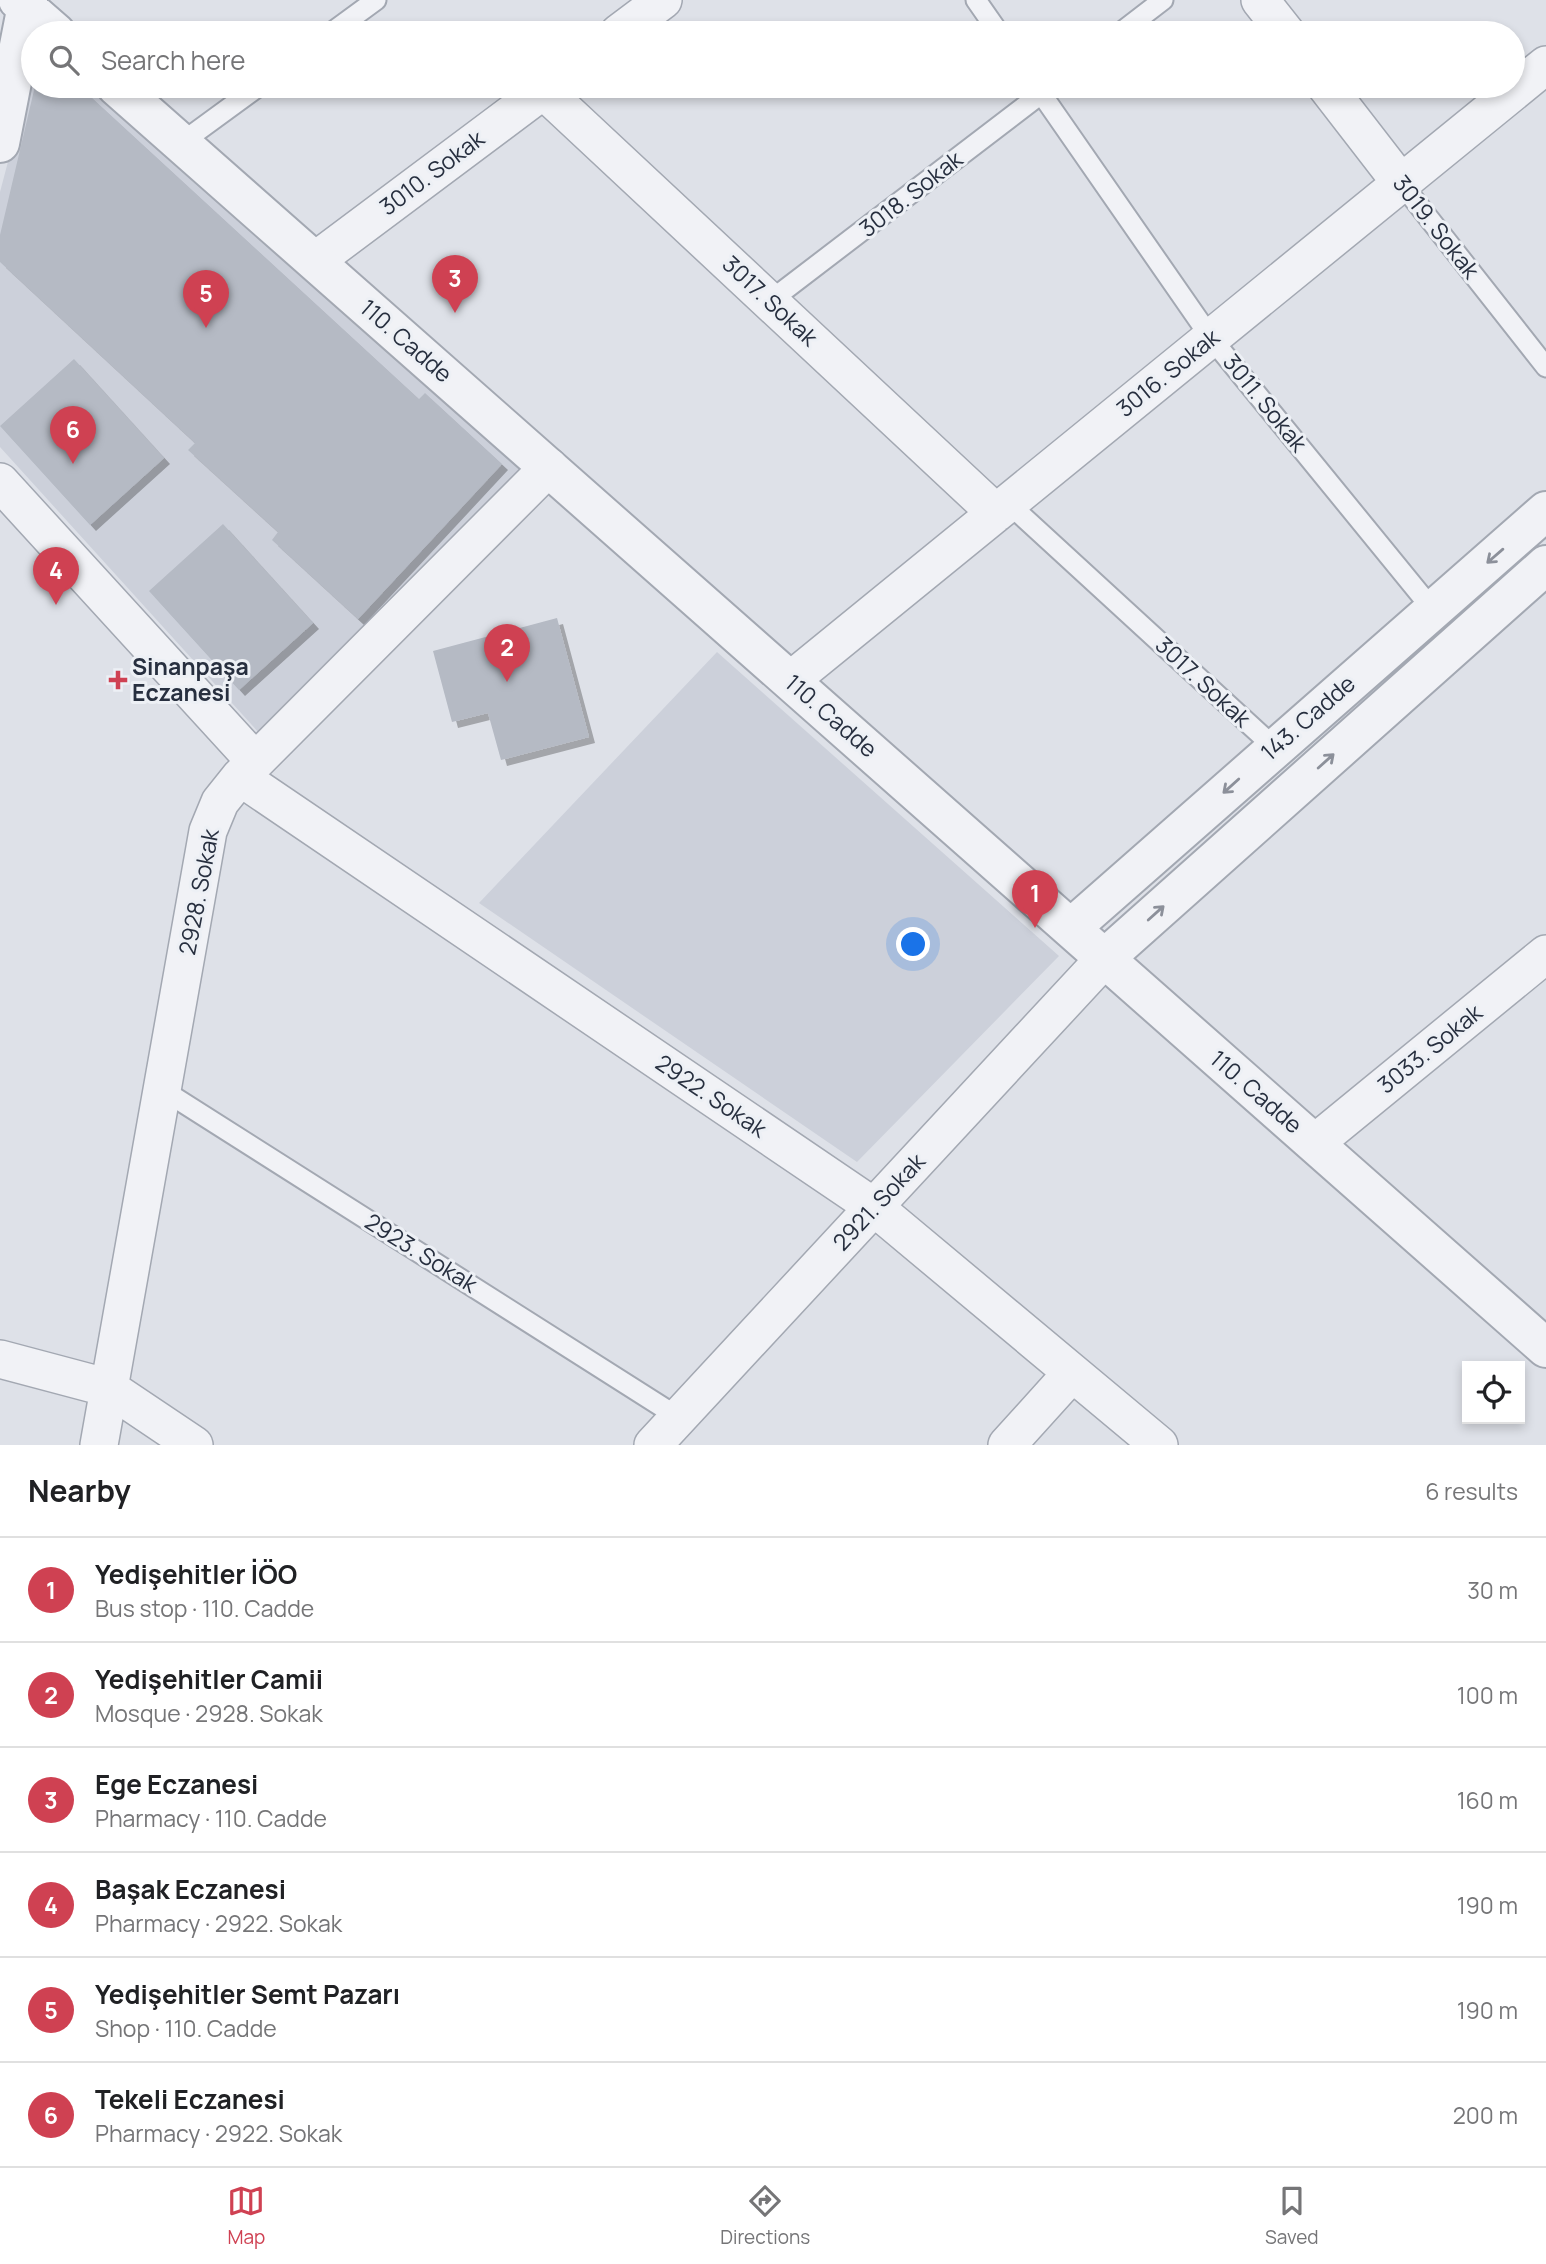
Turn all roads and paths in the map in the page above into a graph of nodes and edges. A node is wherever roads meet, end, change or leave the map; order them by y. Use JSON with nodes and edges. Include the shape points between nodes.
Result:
{"nodes":[{"id":1,"x":376,"y":0,"type":"edge"},
{"id":2,"x":663,"y":0,"type":"edge"},
{"id":3,"x":976,"y":0,"type":"edge"},
{"id":4,"x":1163,"y":0,"type":"edge"},
{"id":5,"x":1260,"y":0,"type":"edge"},
{"id":6,"x":24,"y":3,"type":"edge"},
{"id":7,"x":43,"y":21,"type":"edge"},
{"id":8,"x":347,"y":21,"type":"edge"},
{"id":9,"x":635,"y":21,"type":"edge"},
{"id":10,"x":991,"y":21,"type":"edge"},
{"id":11,"x":1135,"y":21,"type":"edge"},
{"id":12,"x":1277,"y":21,"type":"edge"},
{"id":13,"x":1546,"y":65,"type":"edge"},
{"id":14,"x":1525,"y":82,"type":"edge"},
{"id":15,"x":130,"y":98,"type":"edge"},
{"id":16,"x":243,"y":98,"type":"edge"},
{"id":17,"x":533,"y":98,"type":"edge"},
{"id":18,"x":556,"y":98,"type":"edge"},
{"id":19,"x":1030,"y":98,"type":"edge"},
{"id":20,"x":1050,"y":98,"type":"edge"},
{"id":21,"x":1335,"y":98,"type":"edge"},
{"id":22,"x":1505,"y":98,"type":"edge"},
{"id":23,"x":0,"y":143,"type":"edge"},
{"id":24,"x":181,"y":143,"type":"junction"},
{"id":25,"x":1401,"y":183,"type":"junction"},
{"id":26,"x":315,"y":261,"type":"junction"},
{"id":27,"x":770,"y":302,"type":"junction"},
{"id":28,"x":1211,"y":338,"type":"junction"},
{"id":29,"x":1546,"y":367,"type":"edge"},
{"id":30,"x":549,"y":467,"type":"junction"},
{"id":31,"x":0,"y":482,"type":"edge"},
{"id":32,"x":1002,"y":508,"type":"junction"},
{"id":33,"x":1546,"y":511,"type":"edge"},
{"id":34,"x":1546,"y":565,"type":"edge"},
{"id":35,"x":1433,"y":610,"type":"junction"},
{"id":36,"x":791,"y":680,"type":"junction"},
{"id":37,"x":1274,"y":747,"type":"junction"},
{"id":38,"x":247,"y":769,"type":"junction"},
{"id":39,"x":1071,"y":928,"type":"junction"},
{"id":40,"x":1546,"y":954,"type":"edge"},
{"id":41,"x":1105,"y":958,"type":"junction"},
{"id":42,"x":163,"y":1090,"type":"junction"},
{"id":43,"x":1315,"y":1143,"type":"junction"},
{"id":44,"x":874,"y":1207,"type":"junction"},
{"id":45,"x":1546,"y":1348,"type":"edge"},
{"id":46,"x":0,"y":1359,"type":"edge"},
{"id":47,"x":1072,"y":1373,"type":"junction"},
{"id":48,"x":109,"y":1388,"type":"junction"},
{"id":49,"x":678,"y":1418,"type":"junction"},
{"id":50,"x":99,"y":1445,"type":"edge"},
{"id":51,"x":194,"y":1445,"type":"edge"},
{"id":52,"x":653,"y":1445,"type":"edge"},
{"id":53,"x":1007,"y":1445,"type":"edge"},
{"id":54,"x":1159,"y":1445,"type":"edge"}],
"edges":[{"from":1,"to":8,"type":"lane"},
{"from":2,"to":9,"type":"street"},
{"from":3,"to":10,"type":"lane"},
{"from":4,"to":11,"type":"lane"},
{"from":5,"to":12,"type":"street"},
{"from":6,"to":7,"type":"street"},
{"from":6,"to":23,"type":"street"},
{"from":13,"to":14,"type":"street","name":"3016. Sokak"},
{"from":15,"to":24,"type":"street","name":"110. Cadde"},
{"from":16,"to":24,"type":"lane"},
{"from":17,"to":26,"type":"street","name":"3010. Sokak"},
{"from":18,"to":27,"type":"street","name":"3017. Sokak"},
{"from":19,"to":27,"type":"lane","name":"3018. Sokak"},
{"from":20,"to":28,"type":"lane","name":"3011. Sokak"},
{"from":21,"to":25,"type":"street","name":"3019. Sokak"},
{"from":22,"to":25,"type":"street","name":"3016. Sokak"},
{"from":24,"to":26,"type":"street","name":"110. Cadde"},
{"from":25,"to":28,"type":"street","name":"3016. Sokak"},
{"from":25,"to":29,"type":"lane","name":"3019. Sokak"},
{"from":26,"to":30,"type":"street","name":"110. Cadde"},
{"from":27,"to":32,"type":"street","name":"3017. Sokak"},
{"from":28,"to":32,"type":"street","name":"3016. Sokak"},
{"from":28,"to":35,"type":"lane","name":"3011. Sokak"},
{"from":30,"to":36,"type":"street","name":"110. Cadde"},
{"from":30,"to":38,"type":"street","name":"2928. Sokak"},
{"from":31,"to":38,"type":"street","name":"2922. Sokak"},
{"from":32,"to":36,"type":"street","name":"3016. Sokak"},
{"from":32,"to":37,"type":"lane","name":"3017. Sokak"},
{"from":33,"to":35,"type":"street","name":"143. Cadde","one_way":true},
{"from":41,"to":34,"type":"street","name":"143. Cadde","one_way":true},
{"from":35,"to":37,"type":"street","name":"143. Cadde"},
{"from":36,"to":39,"type":"street","name":"110. Cadde"},
{"from":37,"to":39,"type":"street","name":"143. Cadde","one_way":true},
{"from":38,"to":42,"type":"street","name":"2928. Sokak","via":[[220,803],[208,831]]},
{"from":38,"to":44,"type":"street","name":"2922. Sokak"},
{"from":39,"to":41,"type":"street","name":"110. Cadde"},
{"from":40,"to":43,"type":"street","name":"3033. Sokak"},
{"from":41,"to":43,"type":"street","name":"110. Cadde"},
{"from":41,"to":44,"type":"street","name":"2921. Sokak"},
{"from":42,"to":48,"type":"street","name":"2928. Sokak"},
{"from":42,"to":49,"type":"lane","name":"2923. Sokak"},
{"from":43,"to":45,"type":"street","name":"110. Cadde"},
{"from":44,"to":47,"type":"street","name":"2922. Sokak"},
{"from":44,"to":49,"type":"street","name":"2921. Sokak"},
{"from":46,"to":48,"type":"street"},
{"from":47,"to":53,"type":"street"},
{"from":47,"to":54,"type":"street","name":"2922. Sokak"},
{"from":48,"to":50,"type":"street","name":"2928. Sokak"},
{"from":48,"to":51,"type":"street"},
{"from":49,"to":52,"type":"street","name":"2921. Sokak"}]}
